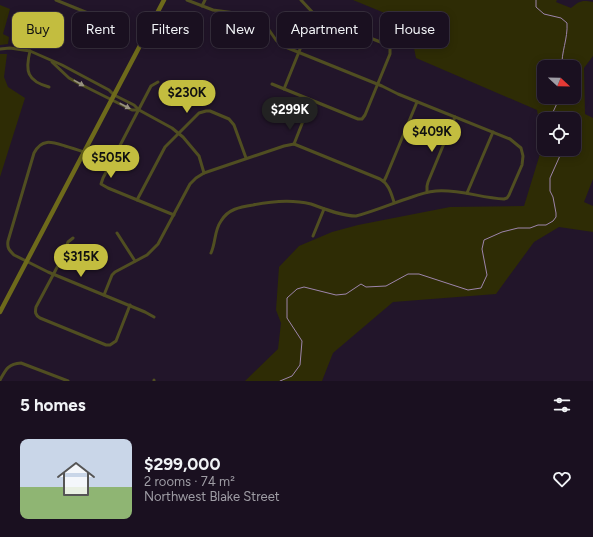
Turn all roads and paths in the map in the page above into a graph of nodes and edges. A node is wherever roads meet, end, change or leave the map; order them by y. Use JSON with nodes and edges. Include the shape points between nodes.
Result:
{"nodes":[{"id":1,"x":56,"y":0,"type":"edge"},
{"id":2,"x":164,"y":0,"type":"edge"},
{"id":3,"x":188,"y":0,"type":"edge"},
{"id":4,"x":205,"y":0,"type":"edge"},
{"id":5,"x":301,"y":0,"type":"edge"},
{"id":6,"x":202,"y":6,"type":"junction"},
{"id":7,"x":86,"y":12,"type":"edge"},
{"id":8,"x":312,"y":12,"type":"edge"},
{"id":9,"x":372,"y":39,"type":"edge"},
{"id":10,"x":301,"y":48,"type":"edge"},
{"id":11,"x":0,"y":49,"type":"edge"},
{"id":12,"x":30,"y":51,"type":"junction"},
{"id":13,"x":299,"y":53,"type":"junction"},
{"id":14,"x":51,"y":61,"type":"junction"},
{"id":15,"x":158,"y":82,"type":"dead end"},
{"id":16,"x":272,"y":84,"type":"dead end"},
{"id":17,"x":378,"y":84,"type":"junction"},
{"id":18,"x":49,"y":87,"type":"dead end"},
{"id":19,"x":284,"y":89,"type":"junction"},
{"id":20,"x":114,"y":94,"type":"junction"},
{"id":21,"x":112,"y":100,"type":"junction"},
{"id":22,"x":311,"y":101,"type":"junction"},
{"id":23,"x":417,"y":102,"type":"junction"},
{"id":24,"x":138,"y":110,"type":"junction"},
{"id":25,"x":455,"y":117,"type":"junction"},
{"id":26,"x":493,"y":132,"type":"junction"},
{"id":27,"x":178,"y":133,"type":"junction"},
{"id":28,"x":294,"y":144,"type":"junction"},
{"id":29,"x":84,"y":152,"type":"junction"},
{"id":30,"x":246,"y":158,"type":"junction"},
{"id":31,"x":204,"y":173,"type":"junction"},
{"id":32,"x":384,"y":181,"type":"junction"},
{"id":33,"x":427,"y":192,"type":"junction"},
{"id":34,"x":467,"y":193,"type":"junction"},
{"id":35,"x":137,"y":200,"type":"junction"},
{"id":36,"x":394,"y":202,"type":"junction"},
{"id":37,"x":324,"y":209,"type":"junction"},
{"id":38,"x":174,"y":215,"type":"junction"},
{"id":39,"x":116,"y":233,"type":"dead end"},
{"id":40,"x":313,"y":236,"type":"dead end"},
{"id":41,"x":73,"y":238,"type":"dead end"},
{"id":42,"x":211,"y":253,"type":"dead end"},
{"id":43,"x":26,"y":261,"type":"junction"},
{"id":44,"x":135,"y":261,"type":"junction"},
{"id":45,"x":53,"y":274,"type":"junction"},
{"id":46,"x":104,"y":295,"type":"junction"},
{"id":47,"x":0,"y":299,"type":"edge"},
{"id":48,"x":5,"y":302,"type":"junction"},
{"id":49,"x":130,"y":306,"type":"junction"},
{"id":50,"x":0,"y":312,"type":"edge"},
{"id":51,"x":154,"y":317,"type":"dead end"},
{"id":52,"x":58,"y":377,"type":"junction"},
{"id":53,"x":0,"y":380,"type":"edge"},
{"id":54,"x":56,"y":381,"type":"edge"},
{"id":55,"x":68,"y":381,"type":"edge"}],
"edges":[{"from":1,"to":7,"type":"street"},
{"from":2,"to":20,"type":"main road"},
{"from":3,"to":6,"type":"street"},
{"from":4,"to":6,"type":"street"},
{"from":5,"to":8,"type":"street"},
{"from":6,"to":13,"type":"street","via":[[213,10],[230,11],[265,26],[279,44]]},
{"from":9,"to":17,"type":"street","via":[[390,48]]},
{"from":10,"to":13,"type":"street"},
{"from":11,"to":12,"type":"street"},
{"from":12,"to":14,"type":"street"},
{"from":12,"to":18,"type":"street","via":[[27,68],[31,77]]},
{"from":13,"to":17,"type":"street"},
{"from":13,"to":19,"type":"street"},
{"from":14,"to":20,"type":"street"},
{"from":14,"to":21,"type":"street","one_way":true,"via":[[69,78]]},
{"from":15,"to":24,"type":"street","via":[[151,86]]},
{"from":16,"to":19,"type":"street"},
{"from":17,"to":22,"type":"street","via":[[362,119]]},
{"from":17,"to":23,"type":"street"},
{"from":19,"to":22,"type":"street"},
{"from":20,"to":21,"type":"main road"},
{"from":20,"to":24,"type":"street"},
{"from":21,"to":24,"type":"street","one_way":true,"via":[[132,110]]},
{"from":21,"to":29,"type":"main road"},
{"from":22,"to":28,"type":"street"},
{"from":23,"to":25,"type":"street"},
{"from":23,"to":32,"type":"street"},
{"from":24,"to":27,"type":"street"},
{"from":24,"to":35,"type":"street","via":[[101,184]]},
{"from":25,"to":26,"type":"street"},
{"from":25,"to":33,"type":"street","via":[[428,182]]},
{"from":26,"to":34,"type":"street"},
{"from":26,"to":34,"type":"street","via":[[510,139],[521,148],[522,165],[511,192],[507,198],[499,199]]},
{"from":27,"to":30,"type":"street","via":[[199,113],[210,111],[231,120]]},
{"from":27,"to":31,"type":"street","via":[[199,156]]},
{"from":27,"to":35,"type":"street","via":[[162,151]]},
{"from":28,"to":30,"type":"street"},
{"from":28,"to":32,"type":"street"},
{"from":29,"to":43,"type":"main road"},
{"from":29,"to":43,"type":"street","via":[[45,142],[34,153],[8,241],[10,252]]},
{"from":30,"to":31,"type":"street"},
{"from":31,"to":38,"type":"street","via":[[190,184]]},
{"from":32,"to":36,"type":"street"},
{"from":33,"to":34,"type":"street"},
{"from":33,"to":36,"type":"street"},
{"from":35,"to":38,"type":"street"},
{"from":36,"to":37,"type":"street","via":[[356,216]]},
{"from":37,"to":40,"type":"street"},
{"from":37,"to":42,"type":"street","via":[[284,200],[238,207],[227,213],[220,221]]},
{"from":38,"to":44,"type":"street","via":[[158,244],[147,255]]},
{"from":39,"to":44,"type":"street"},
{"from":41,"to":45,"type":"street","via":[[68,242]]},
{"from":43,"to":45,"type":"street"},
{"from":43,"to":48,"type":"main road"},
{"from":44,"to":46,"type":"street","via":[[112,275]]},
{"from":45,"to":46,"type":"street"},
{"from":45,"to":49,"type":"street","via":[[35,310],[37,316],[47,321],[110,345],[116,341]]},
{"from":46,"to":49,"type":"street"},
{"from":47,"to":48,"type":"street"},
{"from":48,"to":50,"type":"main road"},
{"from":49,"to":51,"type":"street"},
{"from":52,"to":53,"type":"street","via":[[25,364],[14,363],[8,366]]},
{"from":52,"to":54,"type":"street"},
{"from":52,"to":55,"type":"street"}]}
